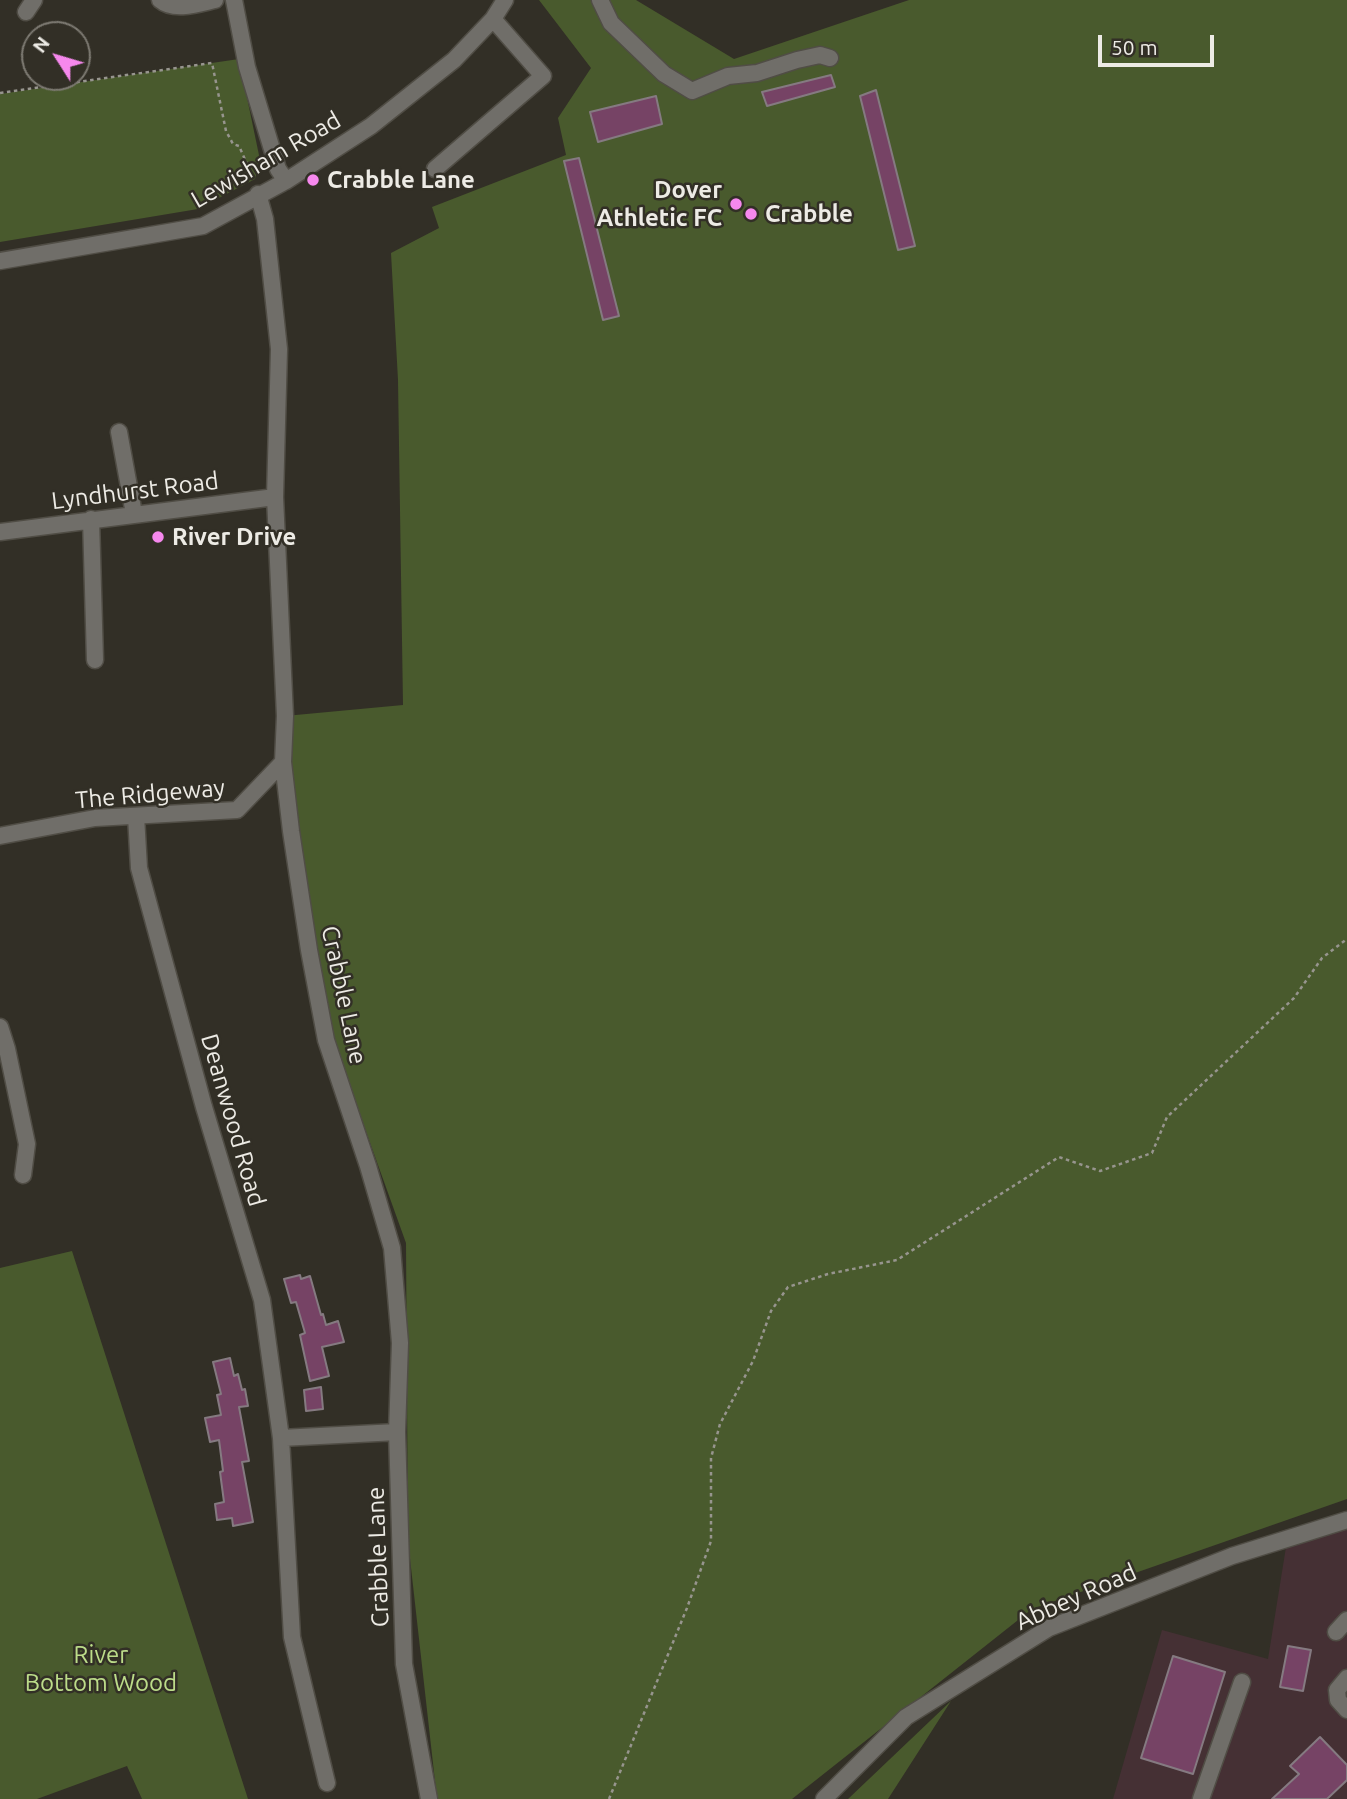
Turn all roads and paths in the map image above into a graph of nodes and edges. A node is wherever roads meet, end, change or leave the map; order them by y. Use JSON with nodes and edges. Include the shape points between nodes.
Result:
{"nodes":[{"id":1,"x":160,"y":0,"type":"edge"},
{"id":2,"x":215,"y":0,"type":"edge"},
{"id":3,"x":234,"y":0,"type":"edge"},
{"id":4,"x":505,"y":0,"type":"edge"},
{"id":5,"x":600,"y":0,"type":"edge"},
{"id":6,"x":493,"y":19,"type":"junction"},
{"id":7,"x":830,"y":58,"type":"dead end"},
{"id":8,"x":0,"y":93,"type":"edge"},
{"id":9,"x":435,"y":169,"type":"dead end"},
{"id":10,"x":286,"y":181,"type":"junction"},
{"id":11,"x":258,"y":194,"type":"junction"},
{"id":12,"x":0,"y":261,"type":"edge"},
{"id":13,"x":119,"y":432,"type":"dead end"},
{"id":14,"x":275,"y":497,"type":"junction"},
{"id":15,"x":134,"y":514,"type":"junction"},
{"id":16,"x":91,"y":519,"type":"junction"},
{"id":17,"x":0,"y":532,"type":"edge"},
{"id":18,"x":95,"y":660,"type":"dead end"},
{"id":19,"x":284,"y":762,"type":"junction"},
{"id":20,"x":136,"y":816,"type":"junction"},
{"id":21,"x":0,"y":836,"type":"edge"},
{"id":22,"x":1347,"y":939,"type":"edge"},
{"id":23,"x":0,"y":1027,"type":"edge"},
{"id":24,"x":23,"y":1175,"type":"dead end"},
{"id":25,"x":397,"y":1432,"type":"junction"},
{"id":26,"x":281,"y":1438,"type":"junction"},
{"id":27,"x":1347,"y":1520,"type":"edge"},
{"id":28,"x":1347,"y":1678,"type":"edge"},
{"id":29,"x":1242,"y":1682,"type":"dead end"},
{"id":30,"x":1347,"y":1710,"type":"edge"},
{"id":31,"x":327,"y":1783,"type":"dead end"},
{"id":32,"x":429,"y":1799,"type":"edge"},
{"id":33,"x":609,"y":1799,"type":"edge"},
{"id":34,"x":824,"y":1799,"type":"edge"},
{"id":35,"x":1201,"y":1799,"type":"edge"}],
"edges":[{"from":1,"to":2,"type":"street","via":[[165,5],[185,6]]},
{"from":3,"to":10,"type":"street","via":[[247,67],[278,169]]},
{"from":4,"to":6,"type":"street","name":"Lewisham Road"},
{"from":5,"to":7,"type":"street","via":[[611,23],[664,74],[692,91],[728,76],[757,73],[820,54]]},
{"from":6,"to":9,"type":"street","via":[[543,76]]},
{"from":6,"to":10,"type":"street","name":"Lewisham Road","via":[[454,60],[381,117]]},
{"from":8,"to":10,"type":"path","via":[[212,63],[226,131],[233,144],[239,146],[247,164]]},
{"from":10,"to":11,"type":"street","name":"Lewisham Road"},
{"from":11,"to":12,"type":"street","name":"Lewisham Road","via":[[202,226]]},
{"from":11,"to":14,"type":"street","name":"Crabble Lane","via":[[265,219],[279,348]]},
{"from":13,"to":15,"type":"street"},
{"from":14,"to":15,"type":"street","name":"Lyndhurst Road"},
{"from":14,"to":19,"type":"street","name":"Crabble Lane"},
{"from":15,"to":16,"type":"street","name":"Lyndhurst Road"},
{"from":16,"to":17,"type":"street","name":"Lyndhurst Road"},
{"from":16,"to":18,"type":"street"},
{"from":19,"to":20,"type":"street","name":"The Ridgeway","via":[[237,810]]},
{"from":19,"to":25,"type":"street","name":"Crabble Lane","via":[[326,1040],[392,1248],[400,1343]]},
{"from":20,"to":21,"type":"street","name":"The Ridgeway","via":[[95,818]]},
{"from":20,"to":26,"type":"street","name":"Deanwood Road","via":[[139,868],[262,1300]]},
{"from":22,"to":33,"type":"path","via":[[1322,957],[1294,998],[1167,1117],[1152,1153],[1100,1171],[1059,1157],[897,1260],[788,1287],[771,1311],[753,1361],[720,1424],[712,1458],[711,1541]]},
{"from":23,"to":24,"type":"street","via":[[27,1144]]},
{"from":25,"to":26,"type":"street"},
{"from":25,"to":32,"type":"street","name":"Crabble Lane","via":[[404,1664]]},
{"from":26,"to":31,"type":"street","name":"Deanwood Road","via":[[292,1637]]},
{"from":27,"to":34,"type":"street","name":"Abbey Road","via":[[1232,1556],[1049,1628],[906,1717]]},
{"from":28,"to":30,"type":"street","via":[[1337,1690],[1338,1700]]},
{"from":29,"to":35,"type":"street"}]}
